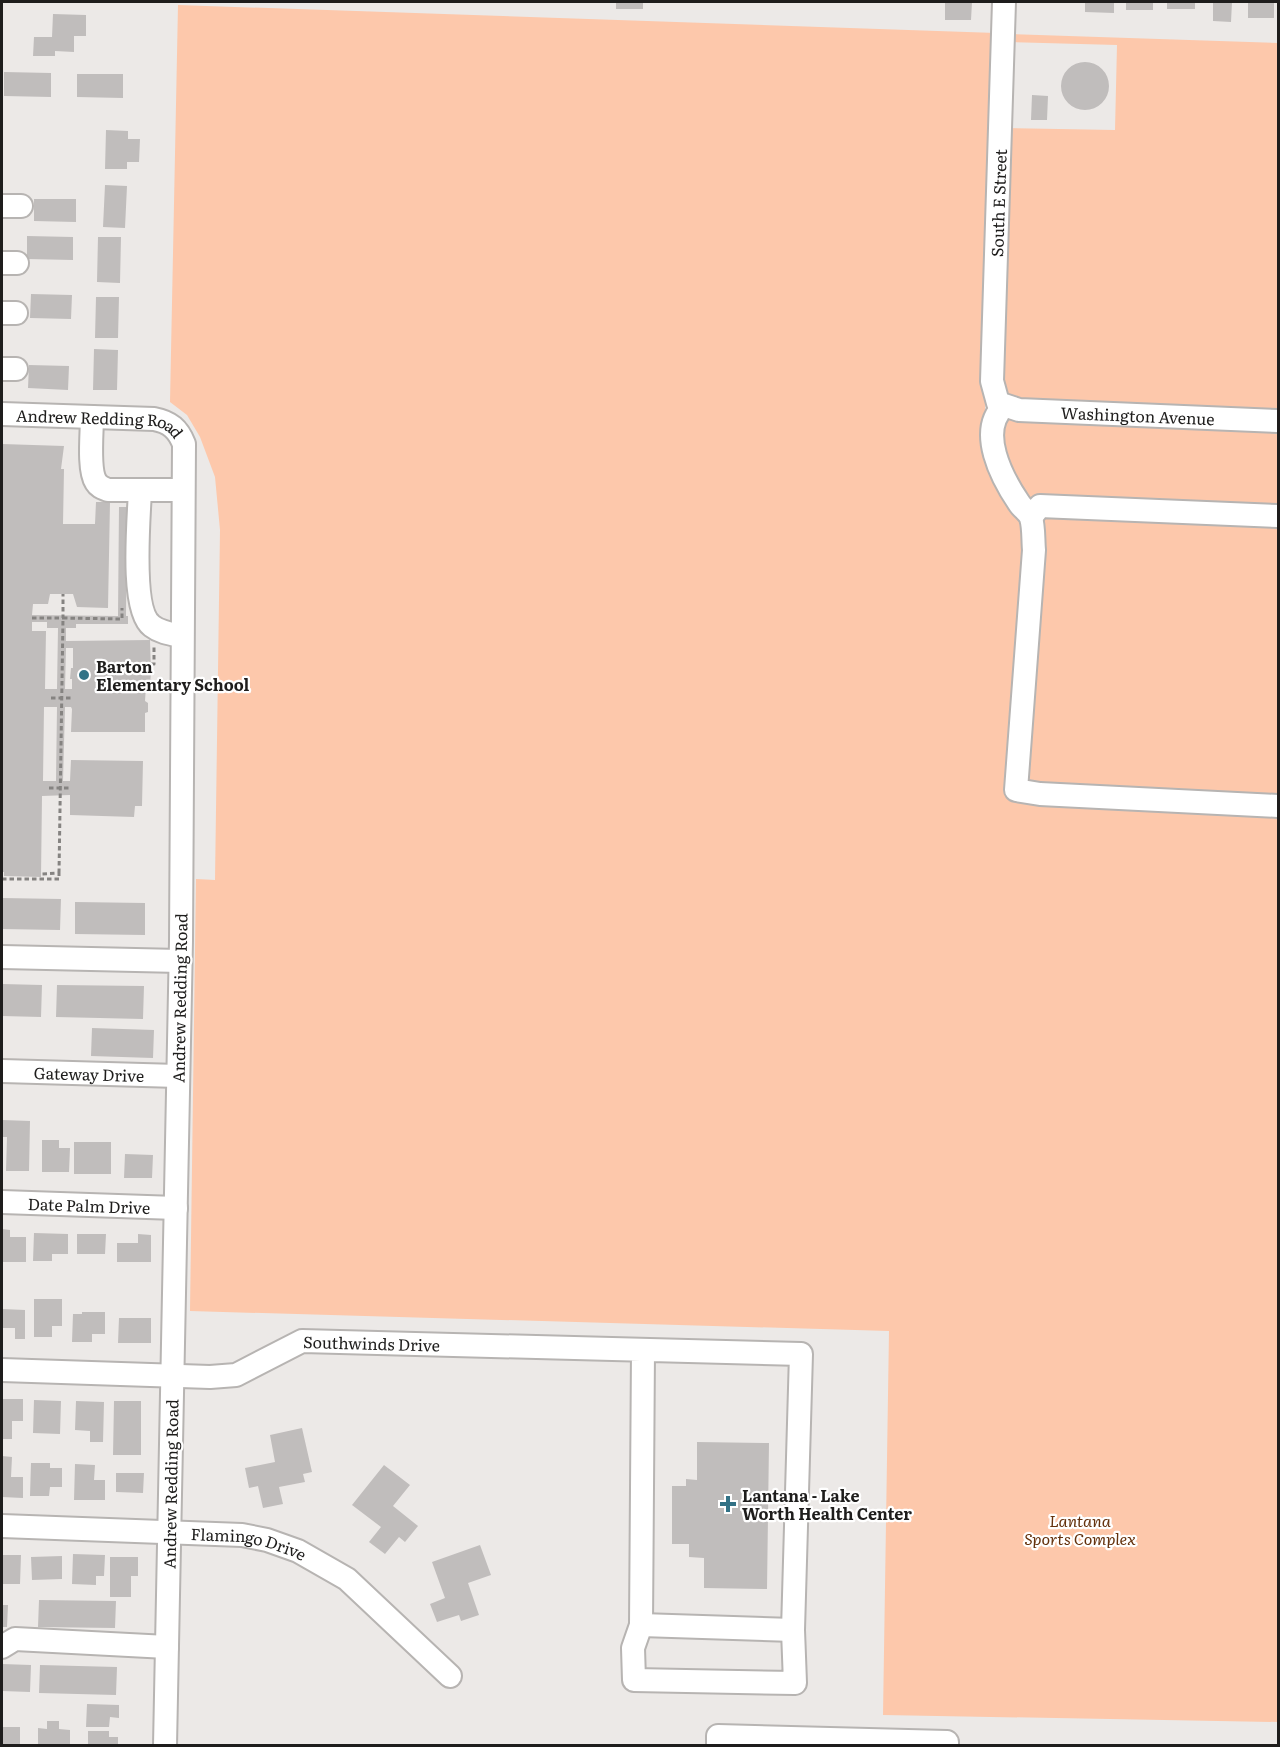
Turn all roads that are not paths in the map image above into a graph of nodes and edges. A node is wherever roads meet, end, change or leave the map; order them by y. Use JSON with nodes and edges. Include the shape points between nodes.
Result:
{"nodes":[{"id":1,"x":1004,"y":2,"type":"edge"},
{"id":2,"x":1001,"y":404,"type":"junction"},
{"id":3,"x":2,"y":414,"type":"edge"},
{"id":4,"x":92,"y":417,"type":"junction"},
{"id":5,"x":1278,"y":421,"type":"edge"},
{"id":6,"x":140,"y":490,"type":"junction"},
{"id":7,"x":183,"y":490,"type":"junction"},
{"id":8,"x":1278,"y":516,"type":"edge"},
{"id":9,"x":1031,"y":517,"type":"junction"},
{"id":10,"x":182,"y":636,"type":"junction"},
{"id":11,"x":1278,"y":806,"type":"edge"},
{"id":12,"x":2,"y":957,"type":"edge"},
{"id":13,"x":180,"y":962,"type":"junction"},
{"id":14,"x":2,"y":1071,"type":"edge"},
{"id":15,"x":178,"y":1076,"type":"junction"},
{"id":16,"x":2,"y":1202,"type":"edge"},
{"id":17,"x":176,"y":1208,"type":"junction"},
{"id":18,"x":643,"y":1351,"type":"junction"},
{"id":19,"x":2,"y":1370,"type":"edge"},
{"id":20,"x":172,"y":1376,"type":"junction"},
{"id":21,"x":2,"y":1526,"type":"edge"},
{"id":22,"x":169,"y":1532,"type":"junction"},
{"id":23,"x":640,"y":1625,"type":"junction"},
{"id":24,"x":793,"y":1630,"type":"junction"},
{"id":25,"x":2,"y":1647,"type":"edge"},
{"id":26,"x":167,"y":1647,"type":"junction"},
{"id":27,"x":450,"y":1676,"type":"dead end"},
{"id":28,"x":898,"y":1743,"type":"edge"},
{"id":29,"x":165,"y":1746,"type":"edge"},
{"id":30,"x":718,"y":1746,"type":"edge"},
{"id":31,"x":947,"y":1746,"type":"edge"}],
"edges":[{"from":1,"to":2,"type":"street","name":"South E Street","via":[[992,381]]},
{"from":2,"to":5,"type":"street","name":"Washington Avenue","via":[[1019,410]]},
{"from":2,"to":9,"type":"street","via":[[992,425],[994,452],[1019,503]]},
{"from":3,"to":4,"type":"street","name":"Andrew Redding Road"},
{"from":4,"to":6,"type":"street","via":[[94,480],[108,490]]},
{"from":4,"to":7,"type":"street","name":"Andrew Redding Road","via":[[154,419],[173,427],[184,444]]},
{"from":6,"to":7,"type":"street"},
{"from":6,"to":10,"type":"street","via":[[138,581],[142,613],[150,625]]},
{"from":7,"to":10,"type":"street","name":"Andrew Redding Road"},
{"from":8,"to":9,"type":"street","via":[[1040,506]]},
{"from":9,"to":11,"type":"street","via":[[1034,550],[1016,790],[1040,795]]},
{"from":10,"to":13,"type":"street","name":"Andrew Redding Road"},
{"from":12,"to":13,"type":"street"},
{"from":13,"to":15,"type":"street","name":"Andrew Redding Road"},
{"from":14,"to":15,"type":"street","name":"Gateway Drive"},
{"from":15,"to":17,"type":"street","name":"Andrew Redding Road"},
{"from":16,"to":17,"type":"street","name":"Date Palm Drive"},
{"from":17,"to":20,"type":"street","name":"Andrew Redding Road"},
{"from":18,"to":20,"type":"street","name":"Southwinds Drive","via":[[302,1341],[236,1375]]},
{"from":18,"to":23,"type":"street"},
{"from":18,"to":24,"type":"street","name":"Southwinds Drive","via":[[801,1354]]},
{"from":19,"to":20,"type":"street","name":"Southwinds Drive"},
{"from":20,"to":22,"type":"street","name":"Andrew Redding Road"},
{"from":21,"to":22,"type":"street","name":"Flamingo Drive"},
{"from":22,"to":26,"type":"street","name":"Andrew Redding Road"},
{"from":22,"to":27,"type":"street","name":"Flamingo Drive","via":[[242,1535],[267,1540],[318,1561],[347,1578]]},
{"from":23,"to":24,"type":"street"},
{"from":23,"to":24,"type":"street","via":[[633,1648],[634,1680],[795,1683]]},
{"from":25,"to":26,"type":"street","via":[[15,1639]]},
{"from":26,"to":29,"type":"street","name":"Andrew Redding Road"},
{"from":28,"to":30,"type":"street","via":[[718,1736]]},
{"from":28,"to":31,"type":"street","via":[[947,1742]]}]}
